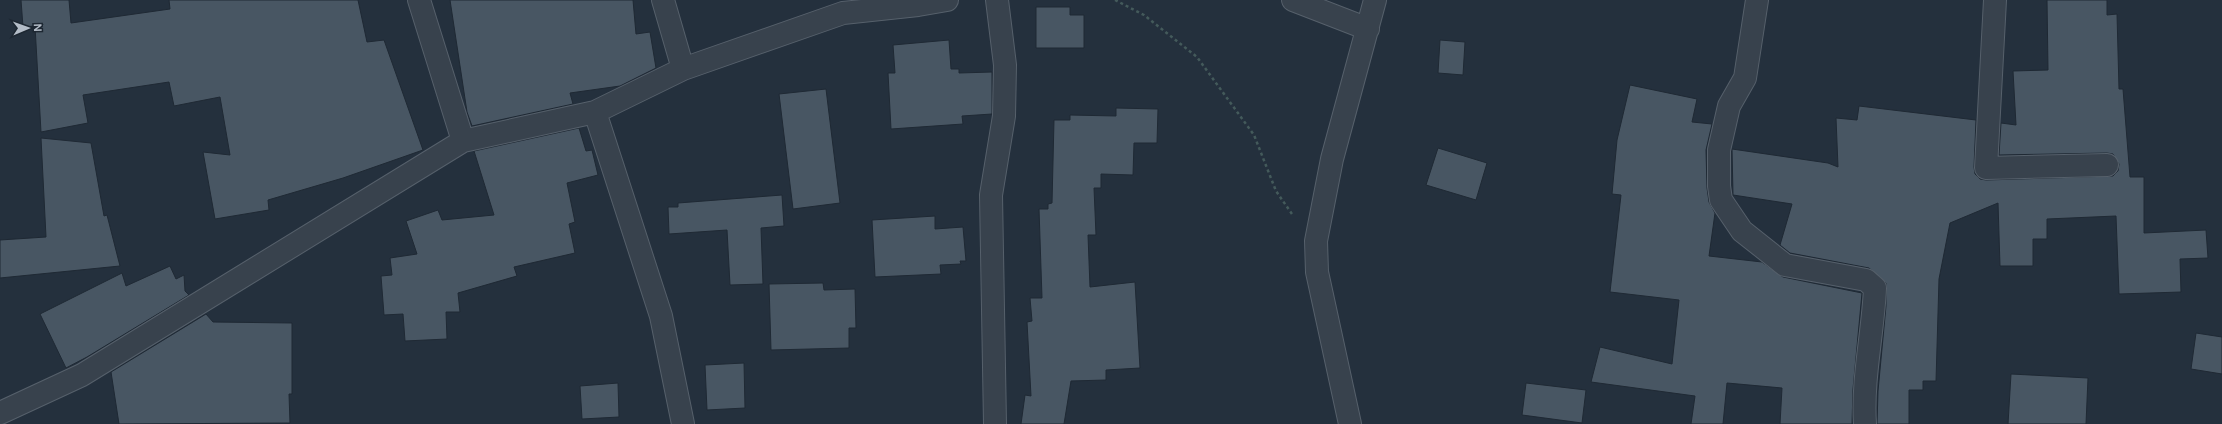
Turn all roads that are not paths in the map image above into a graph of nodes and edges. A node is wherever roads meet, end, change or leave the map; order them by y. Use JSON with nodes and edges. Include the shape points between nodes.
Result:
{"nodes":[{"id":1,"x":418,"y":0,"type":"edge"},
{"id":2,"x":663,"y":0,"type":"edge"},
{"id":3,"x":947,"y":0,"type":"edge"},
{"id":4,"x":997,"y":0,"type":"edge"},
{"id":5,"x":1293,"y":0,"type":"edge"},
{"id":6,"x":1375,"y":0,"type":"edge"},
{"id":7,"x":1758,"y":0,"type":"edge"},
{"id":8,"x":1995,"y":0,"type":"edge"},
{"id":9,"x":843,"y":6,"type":"edge"},
{"id":10,"x":1368,"y":29,"type":"junction"},
{"id":11,"x":683,"y":69,"type":"junction"},
{"id":12,"x":595,"y":112,"type":"junction"},
{"id":13,"x":463,"y":140,"type":"junction"},
{"id":14,"x":2107,"y":165,"type":"dead end"},
{"id":15,"x":0,"y":414,"type":"edge"},
{"id":16,"x":683,"y":424,"type":"edge"},
{"id":17,"x":995,"y":424,"type":"edge"},
{"id":18,"x":1350,"y":424,"type":"edge"},
{"id":19,"x":1865,"y":424,"type":"edge"}],
"edges":[{"from":1,"to":13,"type":"street"},
{"from":2,"to":11,"type":"street"},
{"from":3,"to":9,"type":"street","via":[[918,5]]},
{"from":4,"to":17,"type":"street","via":[[1005,65],[1004,116],[990,195]]},
{"from":5,"to":10,"type":"street"},
{"from":6,"to":10,"type":"street"},
{"from":7,"to":19,"type":"street","via":[[1745,78],[1729,106],[1720,150],[1721,200],[1742,232],[1785,265],[1866,280],[1875,288],[1864,405]]},
{"from":8,"to":14,"type":"street","via":[[1986,168]]},
{"from":9,"to":11,"type":"street"},
{"from":10,"to":18,"type":"street","via":[[1332,159],[1316,242],[1317,272]]},
{"from":11,"to":12,"type":"street"},
{"from":12,"to":13,"type":"street"},
{"from":12,"to":16,"type":"street","via":[[661,316]]},
{"from":13,"to":15,"type":"street","via":[[82,375]]}]}
